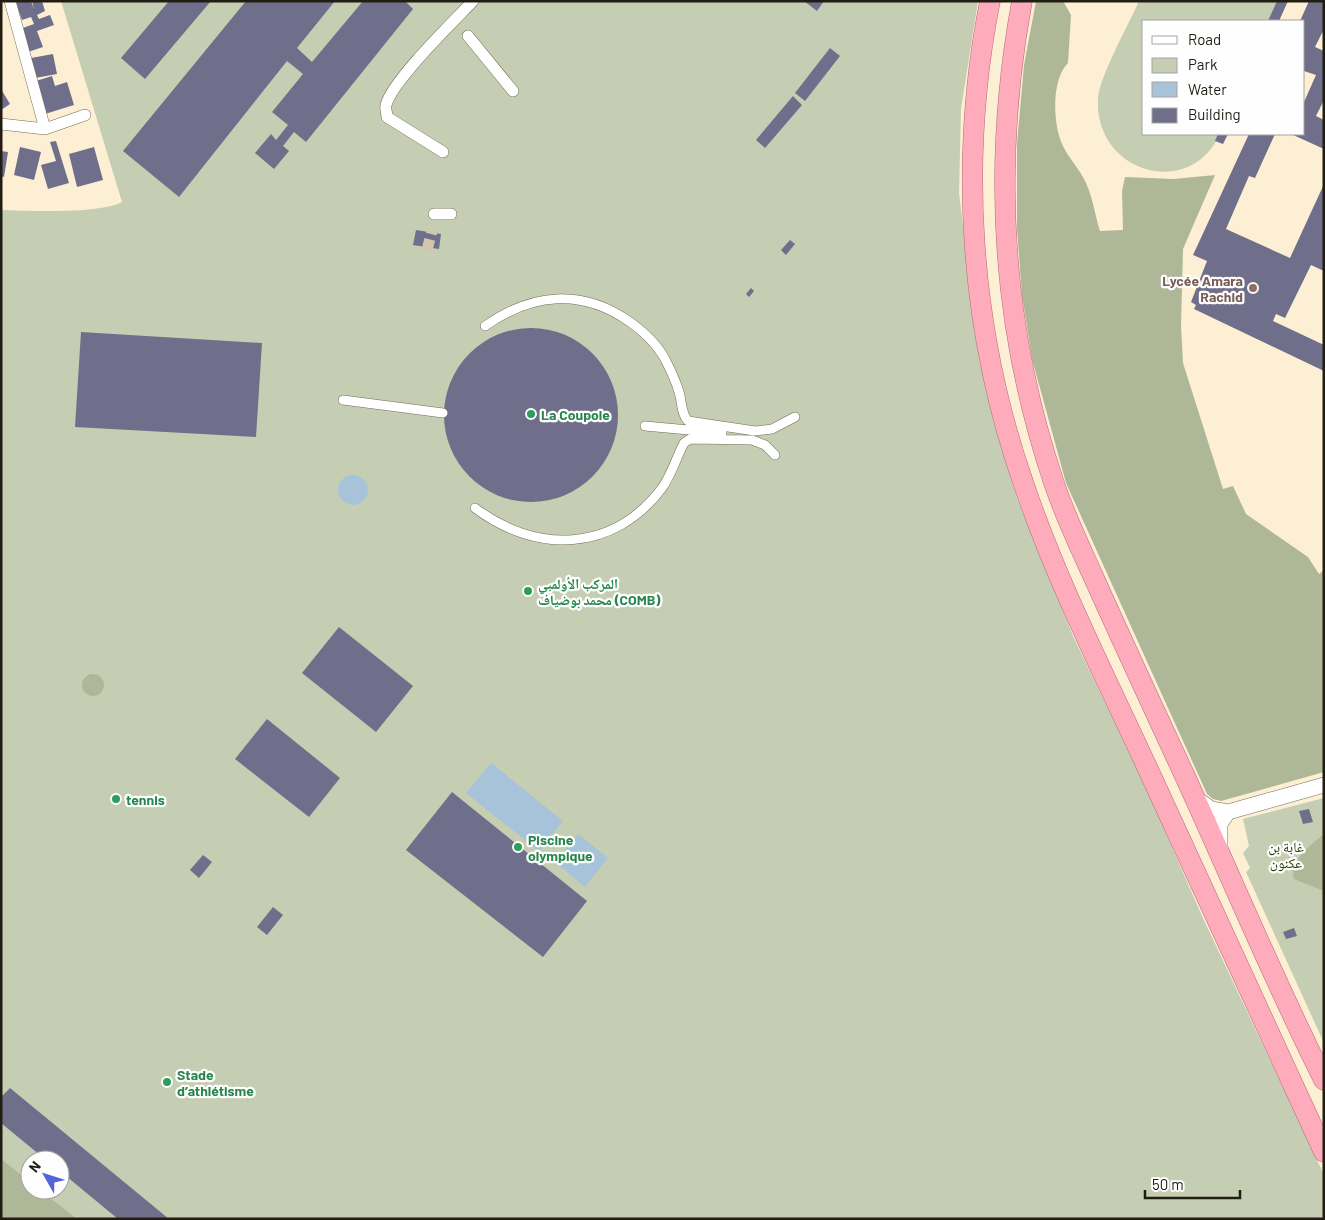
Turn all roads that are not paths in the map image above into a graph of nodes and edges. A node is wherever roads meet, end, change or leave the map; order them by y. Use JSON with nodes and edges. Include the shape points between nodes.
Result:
{"nodes":[{"id":1,"x":10,"y":1,"type":"edge"},
{"id":2,"x":473,"y":1,"type":"edge"},
{"id":3,"x":990,"y":1,"type":"edge"},
{"id":4,"x":1022,"y":1,"type":"edge"},
{"id":5,"x":468,"y":36,"type":"dead end"},
{"id":6,"x":513,"y":91,"type":"dead end"},
{"id":7,"x":85,"y":115,"type":"dead end"},
{"id":8,"x":1,"y":124,"type":"edge"},
{"id":9,"x":45,"y":129,"type":"junction"},
{"id":10,"x":443,"y":152,"type":"dead end"},
{"id":11,"x":434,"y":214,"type":"dead end"},
{"id":12,"x":451,"y":214,"type":"dead end"},
{"id":13,"x":485,"y":326,"type":"dead end"},
{"id":14,"x":343,"y":400,"type":"dead end"},
{"id":15,"x":443,"y":413,"type":"dead end"},
{"id":16,"x":795,"y":417,"type":"dead end"},
{"id":17,"x":645,"y":426,"type":"dead end"},
{"id":18,"x":722,"y":433,"type":"junction"},
{"id":19,"x":775,"y":455,"type":"dead end"},
{"id":20,"x":475,"y":508,"type":"dead end"},
{"id":21,"x":1324,"y":786,"type":"edge"},
{"id":22,"x":1195,"y":797,"type":"junction"},
{"id":23,"x":1228,"y":812,"type":"junction"},
{"id":24,"x":1220,"y":858,"type":"junction"},
{"id":25,"x":1324,"y":1080,"type":"edge"},
{"id":26,"x":1324,"y":1152,"type":"edge"}],
"edges":[{"from":1,"to":9,"type":"street"},
{"from":2,"to":10,"type":"street","via":[[405,76],[385,107],[387,117]]},
{"from":3,"to":26,"type":"highway","via":[[981,45],[974,114],[973,207],[986,341],[1008,434],[1033,511],[1091,646]]},
{"from":4,"to":22,"type":"highway","via":[[1011,68],[1005,210],[1008,277],[1022,370],[1063,508]]},
{"from":5,"to":6,"type":"street"},
{"from":7,"to":9,"type":"street"},
{"from":8,"to":9,"type":"street"},
{"from":11,"to":12,"type":"street"},
{"from":13,"to":18,"type":"street","via":[[502,314],[542,300],[570,299],[604,306],[638,327],[664,358],[674,376],[688,421]]},
{"from":14,"to":15,"type":"street"},
{"from":16,"to":18,"type":"street","via":[[764,431]]},
{"from":17,"to":18,"type":"street"},
{"from":18,"to":19,"type":"street","via":[[765,445]]},
{"from":18,"to":20,"type":"street","via":[[687,440],[662,487],[628,520],[606,532],[560,541],[537,539],[500,526]]},
{"from":21,"to":23,"type":"street"},
{"from":22,"to":23,"type":"street","via":[[1211,809]]},
{"from":22,"to":24,"type":"highway"},
{"from":23,"to":24,"type":"street","via":[[1220,824]]},
{"from":24,"to":25,"type":"highway"}]}
